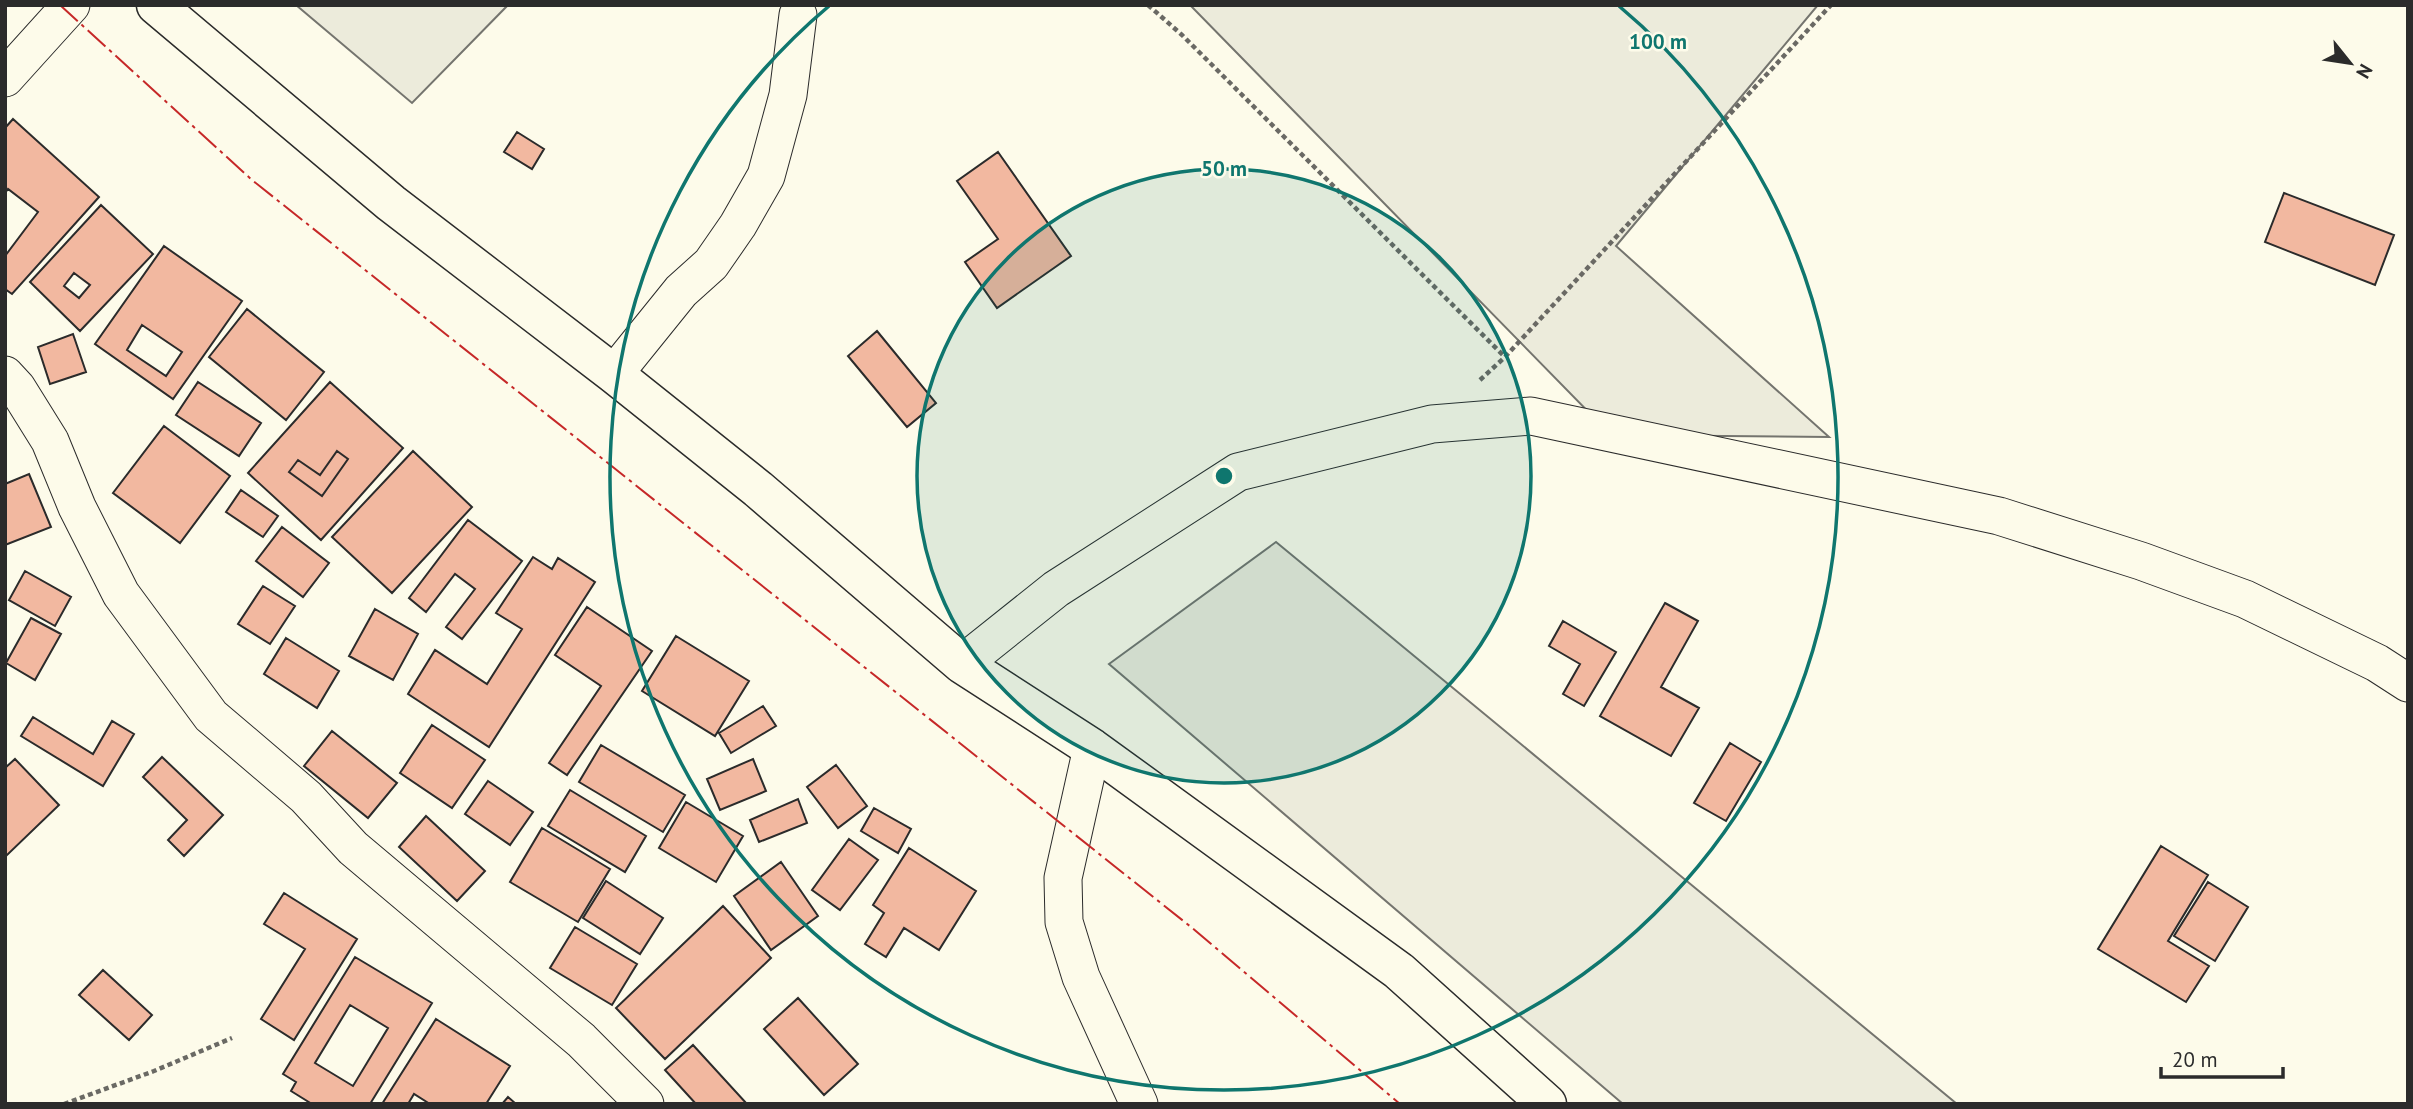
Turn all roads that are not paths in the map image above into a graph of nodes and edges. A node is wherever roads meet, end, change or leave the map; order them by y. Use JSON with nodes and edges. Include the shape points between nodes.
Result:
{"nodes":[{"id":1,"x":71,"y":5,"type":"edge"},
{"id":2,"x":156,"y":5,"type":"edge"},
{"id":3,"x":798,"y":15,"type":"dead end"},
{"id":4,"x":5,"y":78,"type":"edge"},
{"id":5,"x":614,"y":374,"type":"junction"},
{"id":6,"x":5,"y":376,"type":"edge"},
{"id":7,"x":962,"y":664,"type":"junction"},
{"id":8,"x":2408,"y":683,"type":"edge"},
{"id":9,"x":1092,"y":748,"type":"junction"},
{"id":10,"x":645,"y":1104,"type":"edge"},
{"id":11,"x":1139,"y":1104,"type":"edge"},
{"id":12,"x":1547,"y":1104,"type":"edge"}],
"edges":[{"from":1,"to":4,"type":"street"},
{"from":2,"to":5,"type":"highway","via":[[391,203]]},
{"from":3,"to":5,"type":"street","via":[[788,95],[766,176],[711,264],[681,291]]},
{"from":5,"to":7,"type":"highway","via":[[758,489]]},
{"from":6,"to":10,"type":"street","via":[[50,441],[121,594],[211,716],[306,797],[353,848],[581,1040]]},
{"from":7,"to":8,"type":"street","via":[[1056,589],[1238,472],[1432,424],[1531,416],[1998,516],[2245,599],[2377,663]]},
{"from":7,"to":9,"type":"highway"},
{"from":9,"to":11,"type":"street","via":[[1063,878],[1064,922],[1081,977]]},
{"from":9,"to":12,"type":"highway","via":[[1399,971]]}]}
